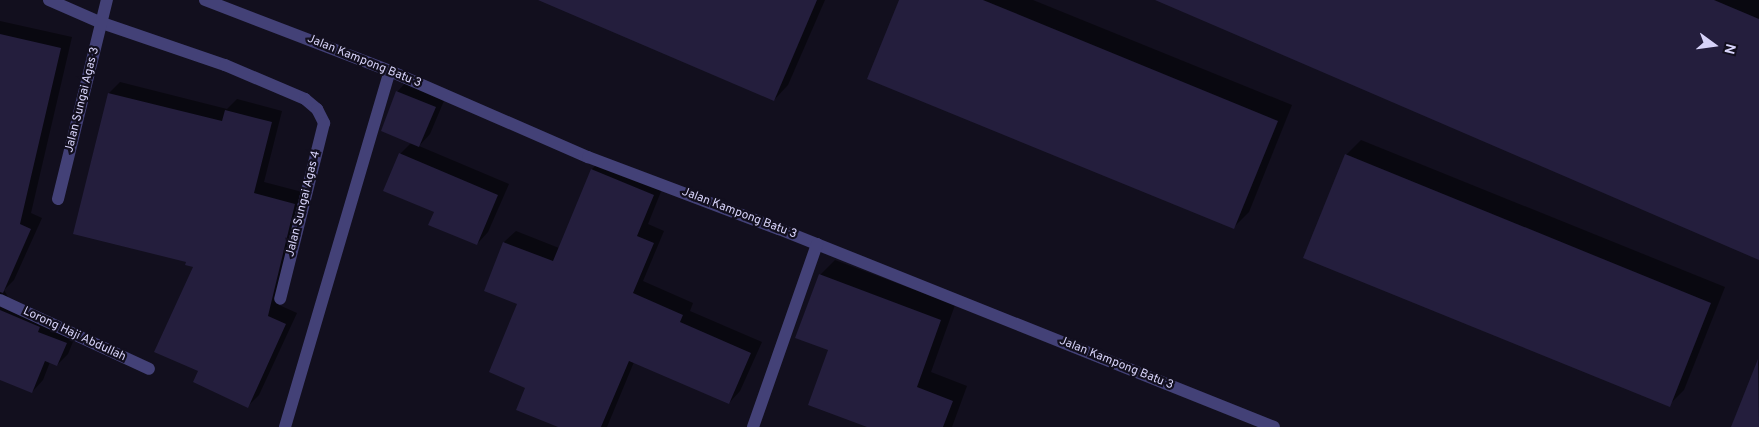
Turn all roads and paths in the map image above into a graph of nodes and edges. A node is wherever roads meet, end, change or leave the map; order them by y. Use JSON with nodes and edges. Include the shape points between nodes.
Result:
{"nodes":[{"id":1,"x":48,"y":0,"type":"edge"},
{"id":2,"x":107,"y":0,"type":"edge"},
{"id":3,"x":205,"y":0,"type":"edge"},
{"id":4,"x":102,"y":23,"type":"junction"},
{"id":5,"x":390,"y":71,"type":"junction"},
{"id":6,"x":58,"y":199,"type":"dead end"},
{"id":7,"x":817,"y":244,"type":"junction"},
{"id":8,"x":280,"y":299,"type":"dead end"},
{"id":9,"x":0,"y":300,"type":"edge"},
{"id":10,"x":149,"y":369,"type":"dead end"},
{"id":11,"x":285,"y":427,"type":"edge"},
{"id":12,"x":753,"y":427,"type":"edge"},
{"id":13,"x":1274,"y":427,"type":"edge"}],
"edges":[{"from":1,"to":4,"type":"street"},
{"from":2,"to":4,"type":"street","name":"Jalan Sungai Agas 3"},
{"from":3,"to":5,"type":"street","name":"Jalan Kampong Batu 3"},
{"from":4,"to":6,"type":"street","name":"Jalan Sungai Agas 3"},
{"from":4,"to":8,"type":"street","name":"Jalan Sungai Agas 4","via":[[225,65],[305,99],[317,109],[324,124]]},
{"from":5,"to":7,"type":"street","name":"Jalan Kampong Batu 3","via":[[588,157]]},
{"from":5,"to":11,"type":"street"},
{"from":7,"to":12,"type":"street"},
{"from":7,"to":13,"type":"street","name":"Jalan Kampong Batu 3"},
{"from":9,"to":10,"type":"street","name":"Lorong Haji Abdullah"}]}
